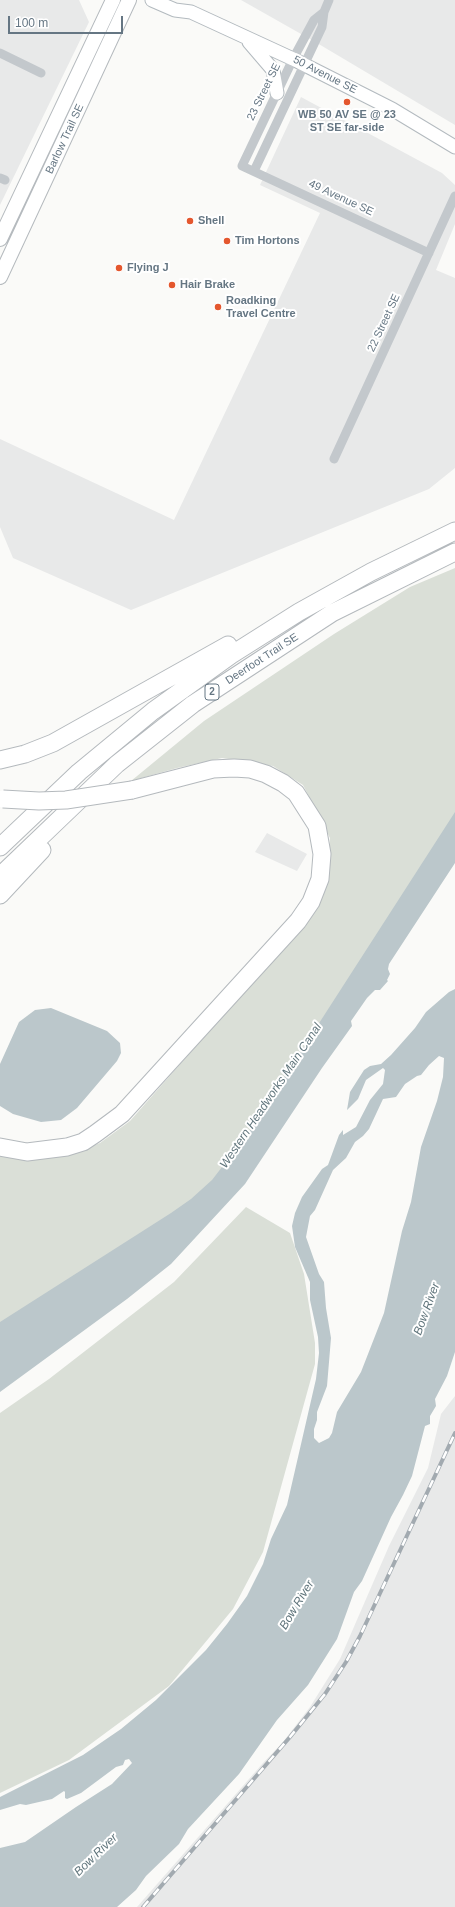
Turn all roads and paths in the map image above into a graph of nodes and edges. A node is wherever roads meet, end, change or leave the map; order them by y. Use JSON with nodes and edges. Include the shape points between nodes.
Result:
{"nodes":[{"id":1,"x":129,"y":0,"type":"edge"},
{"id":2,"x":152,"y":0,"type":"edge"},
{"id":3,"x":182,"y":0,"type":"edge"},
{"id":4,"x":330,"y":0,"type":"edge"},
{"id":5,"x":109,"y":3,"type":"edge"},
{"id":6,"x":191,"y":12,"type":"junction"},
{"id":7,"x":324,"y":12,"type":"junction"},
{"id":8,"x":245,"y":37,"type":"junction"},
{"id":9,"x":0,"y":53,"type":"edge"},
{"id":10,"x":299,"y":62,"type":"junction"},
{"id":11,"x":41,"y":73,"type":"dead end"},
{"id":12,"x":277,"y":93,"type":"junction"},
{"id":13,"x":455,"y":147,"type":"edge"},
{"id":14,"x":242,"y":166,"type":"joint"},
{"id":15,"x":254,"y":171,"type":"junction"},
{"id":16,"x":455,"y":196,"type":"edge"},
{"id":17,"x":0,"y":239,"type":"edge"},
{"id":18,"x":429,"y":253,"type":"junction"},
{"id":19,"x":0,"y":277,"type":"edge"},
{"id":20,"x":334,"y":459,"type":"dead end"},
{"id":21,"x":455,"y":531,"type":"edge"},
{"id":22,"x":455,"y":552,"type":"edge"},
{"id":23,"x":299,"y":612,"type":"junction"},
{"id":24,"x":193,"y":704,"type":"junction"},
{"id":25,"x":0,"y":760,"type":"edge"},
{"id":26,"x":1,"y":799,"type":"edge"},
{"id":27,"x":0,"y":847,"type":"edge"},
{"id":28,"x":0,"y":876,"type":"edge"},
{"id":29,"x":0,"y":895,"type":"edge"},
{"id":30,"x":0,"y":1147,"type":"edge"}],
"edges":[{"from":1,"to":19,"type":"main road","name":"Barlow Trail SE"},
{"from":2,"to":6,"type":"street","name":"50 Avenue SE","via":[[175,10]]},
{"from":3,"to":6,"type":"street","name":"50 Avenue SE"},
{"from":4,"to":7,"type":"street","name":"23 Street SE"},
{"from":5,"to":17,"type":"main road","name":"Barlow Trail SE"},
{"from":6,"to":8,"type":"street","name":"50 Avenue SE"},
{"from":7,"to":10,"type":"street","name":"23 Street SE","via":[[322,28]]},
{"from":7,"to":10,"type":"street","name":"23 Street SE","via":[[314,20]]},
{"from":8,"to":10,"type":"street","name":"50 Avenue SE"},
{"from":8,"to":12,"type":"street","via":[[273,70]]},
{"from":9,"to":11,"type":"street"},
{"from":10,"to":12,"type":"street","name":"23 Street SE"},
{"from":10,"to":13,"type":"street","name":"50 Avenue SE","via":[[392,109]]},
{"from":10,"to":15,"type":"street","name":"23 Street SE"},
{"from":12,"to":14,"type":"street","name":"23 Street SE"},
{"from":14,"to":15,"type":"street","name":"49 Avenue SE"},
{"from":15,"to":18,"type":"street","name":"49 Avenue SE"},
{"from":16,"to":18,"type":"street","name":"22 Street SE"},
{"from":18,"to":20,"type":"street","name":"22 Street SE"},
{"from":21,"to":23,"type":"highway","name":"Deerfoot Trail SE","number":"2","via":[[370,572]]},
{"from":22,"to":24,"type":"highway","name":"Deerfoot Trail SE","number":"2","via":[[332,613]]},
{"from":23,"to":25,"type":"highway","via":[[259,627],[53,743]]},
{"from":23,"to":27,"type":"highway","name":"Deerfoot Trail SE","number":"2","via":[[231,655],[153,711],[79,772]]},
{"from":24,"to":28,"type":"highway","name":"Deerfoot Trail SE","number":"2","via":[[106,773]]},
{"from":24,"to":29,"type":"highway","via":[[63,827]]},
{"from":26,"to":30,"type":"highway","bridge":true,"via":[[38,802],[66,800],[132,790],[213,769],[250,770],[266,774],[296,793],[317,826],[322,854],[320,879],[305,912],[122,1114],[83,1142],[67,1147],[27,1152]]}]}
